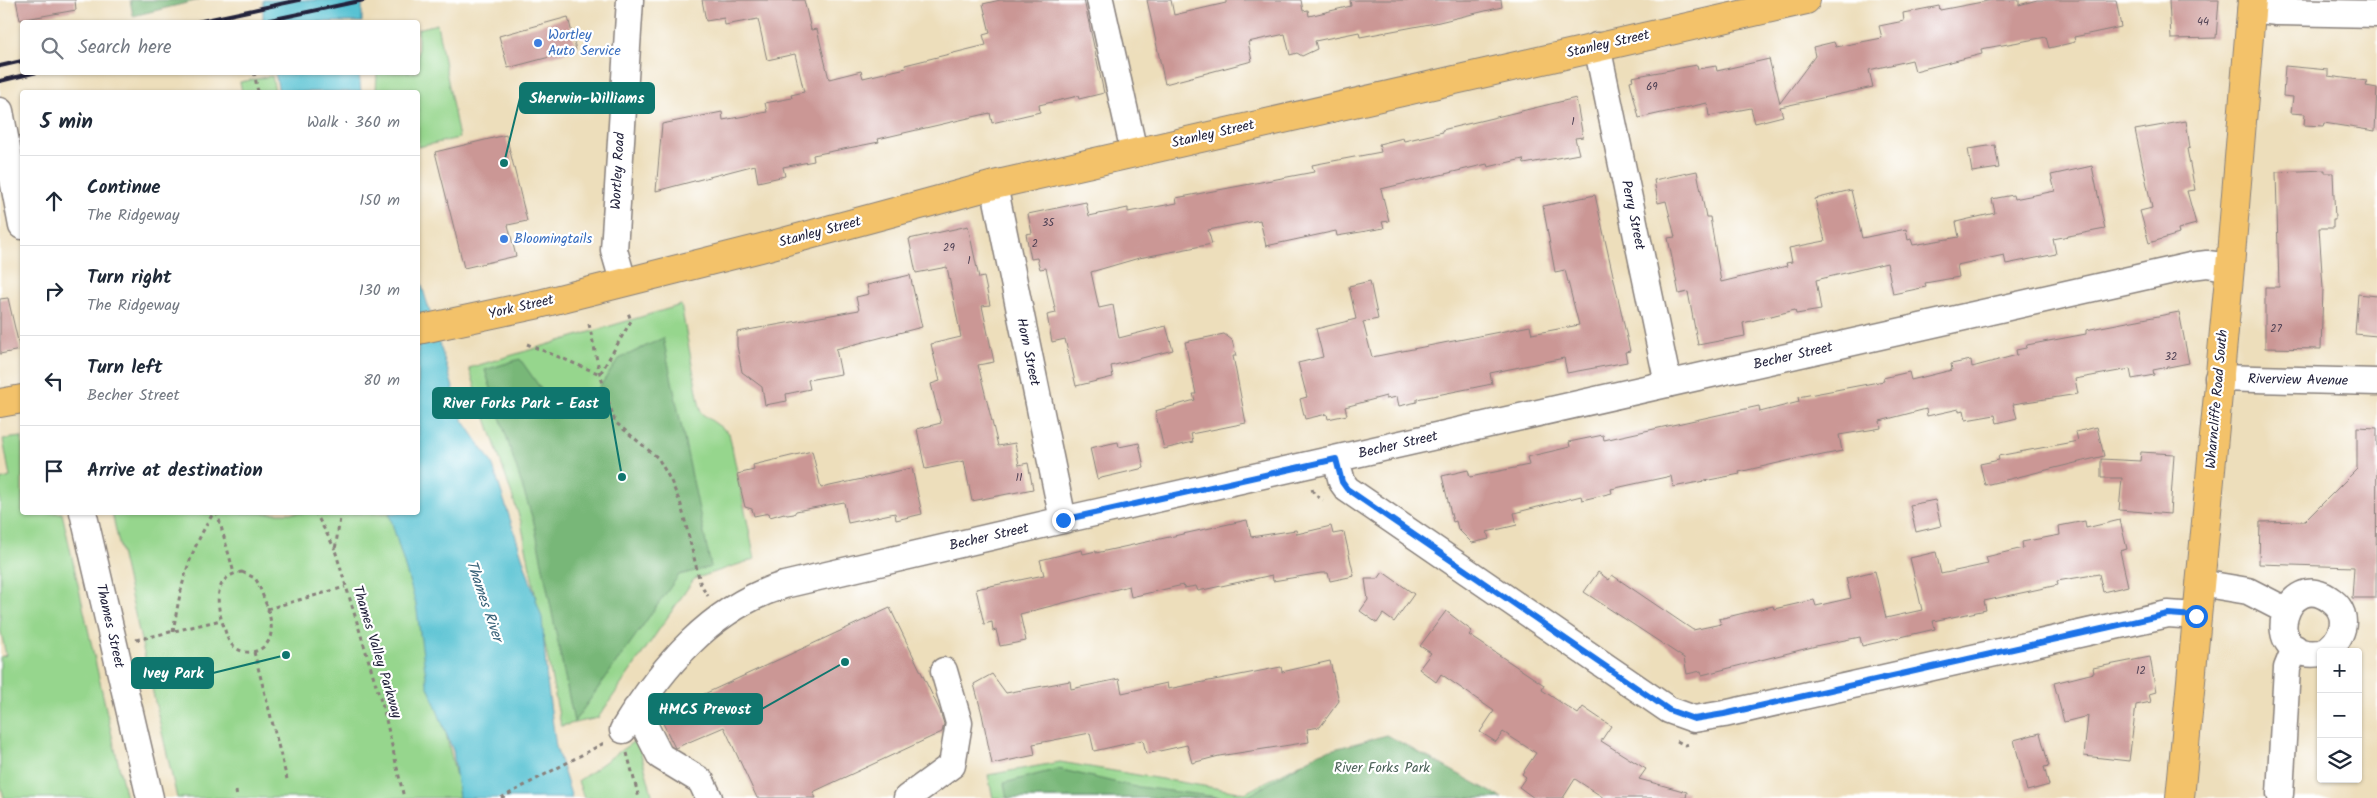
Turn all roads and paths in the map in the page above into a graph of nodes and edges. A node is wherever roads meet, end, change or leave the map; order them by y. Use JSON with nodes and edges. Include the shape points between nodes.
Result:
{"nodes":[{"id":1,"x":630,"y":0,"type":"edge"},
{"id":2,"x":1100,"y":0,"type":"edge"},
{"id":3,"x":1806,"y":0,"type":"edge"},
{"id":4,"x":2252,"y":4,"type":"edge"},
{"id":5,"x":2377,"y":14,"type":"edge"},
{"id":6,"x":1597,"y":46,"type":"junction"},
{"id":7,"x":255,"y":75,"type":"edge"},
{"id":8,"x":258,"y":90,"type":"edge"},
{"id":9,"x":0,"y":111,"type":"edge"},
{"id":10,"x":1134,"y":152,"type":"junction"},
{"id":11,"x":11,"y":163,"type":"edge"},
{"id":12,"x":994,"y":185,"type":"junction"},
{"id":13,"x":20,"y":215,"type":"edge"},
{"id":14,"x":2230,"y":267,"type":"junction"},
{"id":15,"x":623,"y":281,"type":"junction"},
{"id":16,"x":628,"y":312,"type":"dead end"},
{"id":17,"x":589,"y":324,"type":"dead end"},
{"id":18,"x":420,"y":330,"type":"edge"},
{"id":19,"x":527,"y":344,"type":"dead end"},
{"id":20,"x":600,"y":374,"type":"junction"},
{"id":21,"x":2218,"y":378,"type":"junction"},
{"id":22,"x":2377,"y":382,"type":"edge"},
{"id":23,"x":1668,"y":384,"type":"junction"},
{"id":24,"x":20,"y":399,"type":"edge"},
{"id":25,"x":0,"y":403,"type":"edge"},
{"id":26,"x":1336,"y":459,"type":"junction"},
{"id":27,"x":84,"y":515,"type":"edge"},
{"id":28,"x":214,"y":515,"type":"edge"},
{"id":29,"x":217,"y":515,"type":"edge"},
{"id":30,"x":317,"y":515,"type":"edge"},
{"id":31,"x":341,"y":515,"type":"edge"},
{"id":32,"x":1063,"y":520,"type":"junction"},
{"id":33,"x":335,"y":550,"type":"junction"},
{"id":34,"x":234,"y":573,"type":"junction"},
{"id":35,"x":2200,"y":583,"type":"junction"},
{"id":36,"x":346,"y":587,"type":"junction"},
{"id":37,"x":267,"y":609,"type":"junction"},
{"id":38,"x":2285,"y":610,"type":"junction"},
{"id":39,"x":722,"y":614,"type":"junction"},
{"id":40,"x":2196,"y":616,"type":"junction"},
{"id":41,"x":221,"y":620,"type":"junction"},
{"id":42,"x":173,"y":632,"type":"junction"},
{"id":43,"x":115,"y":645,"type":"junction"},
{"id":44,"x":2295,"y":648,"type":"junction"},
{"id":45,"x":2329,"y":648,"type":"edge"},
{"id":46,"x":254,"y":652,"type":"junction"},
{"id":47,"x":2317,"y":653,"type":"edge"},
{"id":48,"x":944,"y":671,"type":"dead end"},
{"id":49,"x":624,"y":731,"type":"junction"},
{"id":50,"x":287,"y":780,"type":"dead end"},
{"id":51,"x":236,"y":791,"type":"dead end"},
{"id":52,"x":2280,"y":794,"type":"dead end"},
{"id":53,"x":150,"y":798,"type":"edge"},
{"id":54,"x":237,"y":798,"type":"edge"},
{"id":55,"x":404,"y":798,"type":"edge"},
{"id":56,"x":501,"y":798,"type":"edge"},
{"id":57,"x":639,"y":798,"type":"edge"},
{"id":58,"x":709,"y":798,"type":"edge"},
{"id":59,"x":907,"y":798,"type":"edge"},
{"id":60,"x":2180,"y":798,"type":"edge"}],
"edges":[{"from":1,"to":15,"type":"street","name":"Wortley Road","via":[[614,250]]},
{"from":2,"to":10,"type":"street"},
{"from":3,"to":6,"type":"main road","name":"Stanley Street"},
{"from":4,"to":5,"type":"street","via":[[2277,12]]},
{"from":4,"to":14,"type":"main road","name":"Wharncliffe Road South"},
{"from":6,"to":10,"type":"main road","name":"Stanley Street"},
{"from":6,"to":23,"type":"street","name":"Perry Street"},
{"from":7,"to":8,"type":"path"},
{"from":9,"to":11,"type":"street"},
{"from":10,"to":12,"type":"main road","name":"Stanley Street"},
{"from":11,"to":13,"type":"street"},
{"from":12,"to":15,"type":"main road","name":"Stanley Street","via":[[761,248]]},
{"from":12,"to":32,"type":"street","name":"Horn Street"},
{"from":14,"to":21,"type":"main road","name":"Wharncliffe Road South"},
{"from":14,"to":23,"type":"street","name":"Becher Street","via":[[2191,266]]},
{"from":15,"to":18,"type":"main road","name":"York Street"},
{"from":16,"to":20,"type":"path","via":[[631,321]]},
{"from":17,"to":20,"type":"path"},
{"from":19,"to":20,"type":"path"},
{"from":20,"to":39,"type":"path","via":[[615,422],[658,458],[671,481],[681,506],[701,586]]},
{"from":21,"to":22,"type":"street","name":"Riverview Avenue"},
{"from":21,"to":35,"type":"main road","name":"Wharncliffe Road South"},
{"from":23,"to":26,"type":"street","name":"Becher Street"},
{"from":24,"to":25,"type":"main road"},
{"from":26,"to":32,"type":"street","name":"Becher Street"},
{"from":26,"to":40,"type":"street","via":[[1347,489],[1669,710],[1694,719],[2168,614]]},
{"from":27,"to":43,"type":"street","name":"Thames Street"},
{"from":28,"to":42,"type":"path","via":[[190,556]]},
{"from":29,"to":34,"type":"path"},
{"from":30,"to":33,"type":"path"},
{"from":31,"to":33,"type":"path","name":"Thames Valley Parkway"},
{"from":32,"to":39,"type":"street","name":"Becher Street","via":[[784,585],[751,596]]},
{"from":33,"to":36,"type":"path","name":"Thames Valley Parkway"},
{"from":34,"to":37,"type":"path","via":[[242,572],[255,578]]},
{"from":34,"to":41,"type":"path","via":[[221,584],[218,592]]},
{"from":35,"to":38,"type":"street","via":[[2248,591]]},
{"from":35,"to":40,"type":"main road","name":"Wharncliffe Road South"},
{"from":36,"to":37,"type":"path"},
{"from":36,"to":55,"type":"path","name":"Thames Valley Parkway","via":[[384,711]]},
{"from":37,"to":46,"type":"path","via":[[271,634],[264,647]]},
{"from":38,"to":44,"type":"street","via":[[2284,635]]},
{"from":38,"to":45,"type":"street","via":[[2308,594],[2318,594],[2336,604],[2341,612],[2342,632]]},
{"from":39,"to":49,"type":"street","name":"Becher Street","via":[[686,646]]},
{"from":40,"to":60,"type":"main road","name":"Wharncliffe Road South"},
{"from":41,"to":42,"type":"path"},
{"from":41,"to":46,"type":"path","via":[[233,646],[246,653]]},
{"from":42,"to":43,"type":"path"},
{"from":43,"to":53,"type":"street","name":"Thames Street"},
{"from":44,"to":47,"type":"street"},
{"from":44,"to":52,"type":"street","via":[[2287,668]]},
{"from":46,"to":50,"type":"path"},
{"from":48,"to":59,"type":"street","via":[[959,723],[952,765]]},
{"from":49,"to":56,"type":"path"},
{"from":49,"to":57,"type":"path"},
{"from":49,"to":58,"type":"street","via":[[701,781]]},
{"from":51,"to":54,"type":"path"}]}
